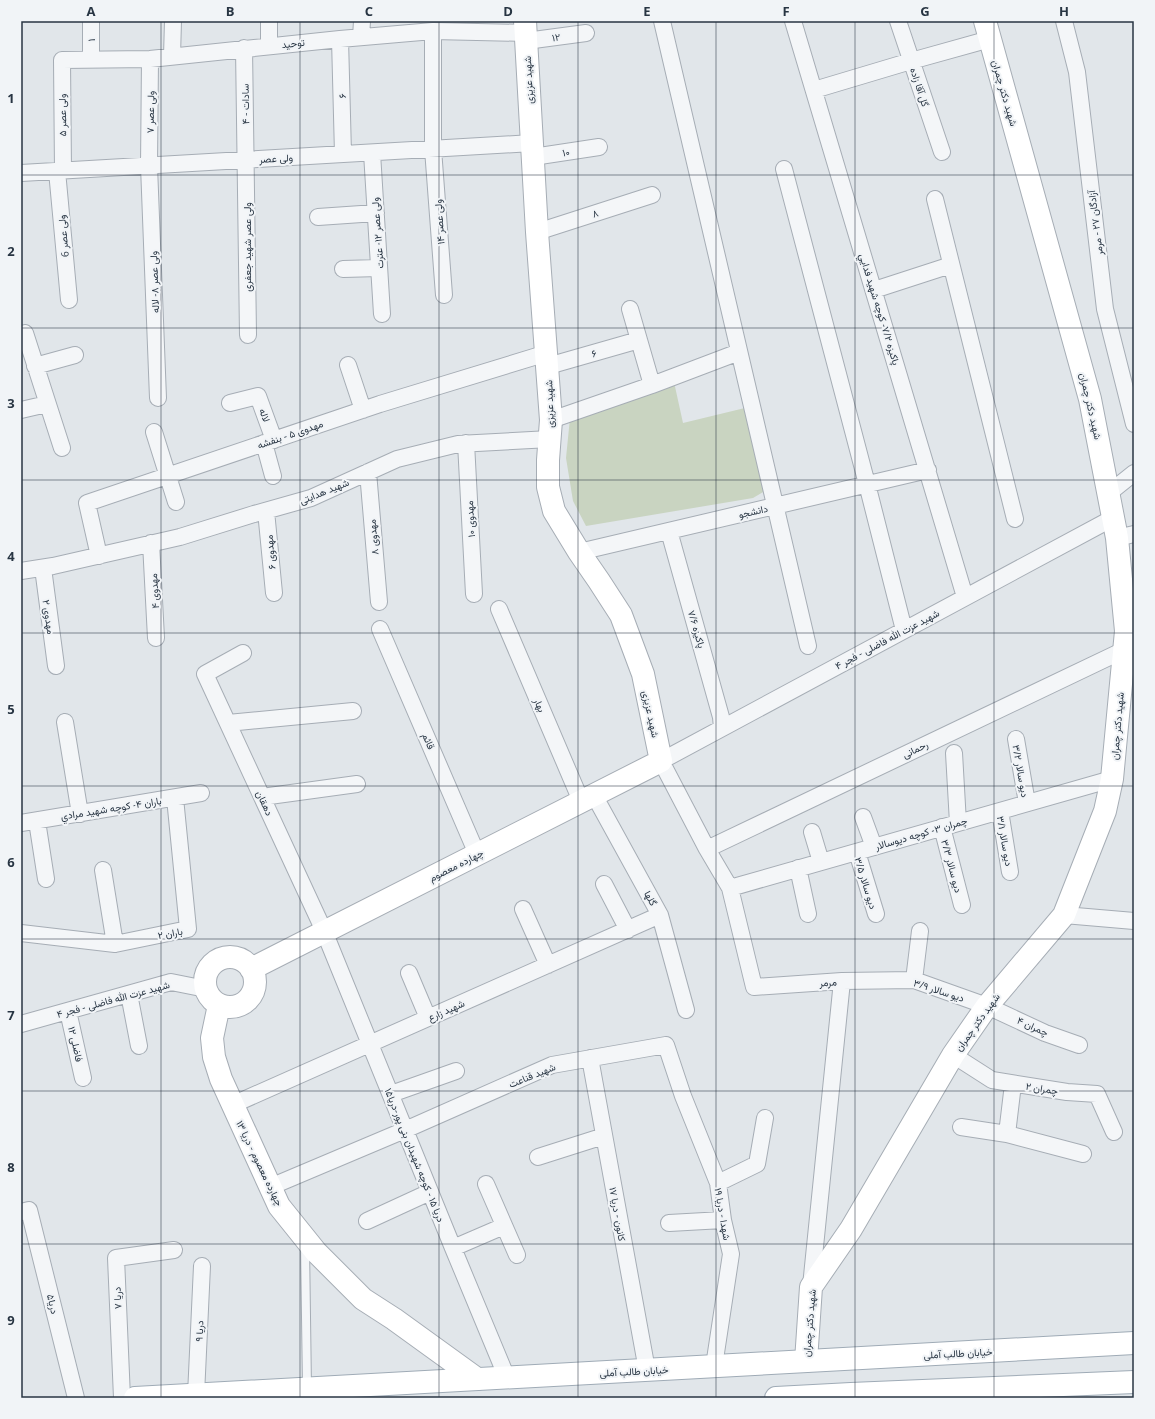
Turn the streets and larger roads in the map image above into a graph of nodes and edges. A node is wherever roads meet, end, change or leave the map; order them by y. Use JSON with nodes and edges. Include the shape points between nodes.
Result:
{"nodes":[{"id":1,"x":91,"y":21,"type":"edge"},
{"id":2,"x":173,"y":21,"type":"edge"},
{"id":3,"x":269,"y":21,"type":"edge"},
{"id":4,"x":362,"y":21,"type":"edge"},
{"id":5,"x":662,"y":21,"type":"edge"},
{"id":6,"x":793,"y":21,"type":"edge"},
{"id":7,"x":898,"y":21,"type":"edge"},
{"id":8,"x":1064,"y":21,"type":"edge"},
{"id":9,"x":412,"y":27,"type":"edge"},
{"id":10,"x":988,"y":30,"type":"edge"},
{"id":11,"x":433,"y":31,"type":"junction"},
{"id":12,"x":526,"y":32,"type":"edge"},
{"id":13,"x":586,"y":33,"type":"dead end"},
{"id":14,"x":362,"y":37,"type":"junction"},
{"id":15,"x":340,"y":38,"type":"junction"},
{"id":16,"x":269,"y":46,"type":"junction"},
{"id":17,"x":244,"y":48,"type":"junction"},
{"id":18,"x":172,"y":56,"type":"junction"},
{"id":19,"x":150,"y":58,"type":"junction"},
{"id":20,"x":62,"y":60,"type":"joint"},
{"id":21,"x":91,"y":60,"type":"junction"},
{"id":22,"x":911,"y":60,"type":"junction"},
{"id":23,"x":814,"y":90,"type":"junction"},
{"id":24,"x":599,"y":147,"type":"dead end"},
{"id":25,"x":433,"y":149,"type":"junction"},
{"id":26,"x":532,"y":150,"type":"junction"},
{"id":27,"x":372,"y":152,"type":"junction"},
{"id":28,"x":942,"y":152,"type":"dead end"},
{"id":29,"x":343,"y":154,"type":"junction"},
{"id":30,"x":246,"y":160,"type":"junction"},
{"id":31,"x":149,"y":166,"type":"junction"},
{"id":32,"x":784,"y":169,"type":"dead end"},
{"id":33,"x":60,"y":171,"type":"junction"},
{"id":34,"x":21,"y":173,"type":"edge"},
{"id":35,"x":652,"y":195,"type":"dead end"},
{"id":36,"x":935,"y":198,"type":"dead end"},
{"id":37,"x":376,"y":214,"type":"junction"},
{"id":38,"x":318,"y":217,"type":"dead end"},
{"id":39,"x":537,"y":232,"type":"junction"},
{"id":40,"x":951,"y":265,"type":"junction"},
{"id":41,"x":379,"y":268,"type":"junction"},
{"id":42,"x":344,"y":269,"type":"dead end"},
{"id":43,"x":874,"y":290,"type":"junction"},
{"id":44,"x":444,"y":295,"type":"dead end"},
{"id":45,"x":68,"y":300,"type":"dead end"},
{"id":46,"x":630,"y":309,"type":"dead end"},
{"id":47,"x":382,"y":314,"type":"dead end"},
{"id":48,"x":25,"y":333,"type":"dead end"},
{"id":49,"x":248,"y":335,"type":"dead end"},
{"id":50,"x":639,"y":340,"type":"junction"},
{"id":51,"x":739,"y":352,"type":"junction"},
{"id":52,"x":75,"y":355,"type":"dead end"},
{"id":53,"x":548,"y":360,"type":"junction"},
{"id":54,"x":348,"y":365,"type":"dead end"},
{"id":55,"x":35,"y":366,"type":"junction"},
{"id":56,"x":652,"y":385,"type":"junction"},
{"id":57,"x":158,"y":398,"type":"dead end"},
{"id":58,"x":230,"y":403,"type":"dead end"},
{"id":59,"x":48,"y":404,"type":"junction"},
{"id":60,"x":21,"y":410,"type":"edge"},
{"id":61,"x":363,"y":410,"type":"junction"},
{"id":62,"x":1134,"y":424,"type":"edge"},
{"id":63,"x":551,"y":429,"type":"junction"},
{"id":64,"x":154,"y":432,"type":"dead end"},
{"id":65,"x":269,"y":442,"type":"junction"},
{"id":66,"x":466,"y":443,"type":"junction"},
{"id":67,"x":62,"y":448,"type":"dead end"},
{"id":68,"x":928,"y":470,"type":"junction"},
{"id":69,"x":368,"y":472,"type":"junction"},
{"id":70,"x":1134,"y":474,"type":"edge"},
{"id":71,"x":168,"y":476,"type":"junction"},
{"id":72,"x":273,"y":476,"type":"dead end"},
{"id":73,"x":867,"y":484,"type":"junction"},
{"id":74,"x":1109,"y":493,"type":"junction"},
{"id":75,"x":176,"y":502,"type":"dead end"},
{"id":76,"x":775,"y":506,"type":"junction"},
{"id":77,"x":266,"y":510,"type":"junction"},
{"id":78,"x":1015,"y":519,"type":"dead end"},
{"id":79,"x":1121,"y":530,"type":"edge"},
{"id":80,"x":670,"y":531,"type":"junction"},
{"id":81,"x":152,"y":544,"type":"junction"},
{"id":82,"x":579,"y":552,"type":"junction"},
{"id":83,"x":99,"y":556,"type":"junction"},
{"id":84,"x":42,"y":568,"type":"junction"},
{"id":85,"x":21,"y":572,"type":"edge"},
{"id":86,"x":274,"y":593,"type":"dead end"},
{"id":87,"x":474,"y":594,"type":"dead end"},
{"id":88,"x":965,"y":597,"type":"junction"},
{"id":89,"x":379,"y":602,"type":"dead end"},
{"id":90,"x":499,"y":608,"type":"dead end"},
{"id":91,"x":1129,"y":625,"type":"edge"},
{"id":92,"x":380,"y":629,"type":"dead end"},
{"id":93,"x":904,"y":630,"type":"junction"},
{"id":94,"x":156,"y":638,"type":"dead end"},
{"id":95,"x":808,"y":646,"type":"dead end"},
{"id":96,"x":1124,"y":650,"type":"junction"},
{"id":97,"x":243,"y":653,"type":"dead end"},
{"id":98,"x":56,"y":666,"type":"dead end"},
{"id":99,"x":353,"y":711,"type":"dead end"},
{"id":100,"x":65,"y":722,"type":"dead end"},
{"id":101,"x":228,"y":723,"type":"junction"},
{"id":102,"x":722,"y":728,"type":"junction"},
{"id":103,"x":1016,"y":738,"type":"dead end"},
{"id":104,"x":954,"y":752,"type":"dead end"},
{"id":105,"x":661,"y":761,"type":"junction"},
{"id":106,"x":1112,"y":779,"type":"junction"},
{"id":107,"x":357,"y":784,"type":"dead end"},
{"id":108,"x":201,"y":793,"type":"dead end"},
{"id":109,"x":262,"y":797,"type":"junction"},
{"id":110,"x":175,"y":798,"type":"junction"},
{"id":111,"x":588,"y":798,"type":"junction"},
{"id":112,"x":1027,"y":803,"type":"junction"},
{"id":113,"x":1000,"y":811,"type":"junction"},
{"id":114,"x":80,"y":814,"type":"junction"},
{"id":115,"x":863,"y":817,"type":"dead end"},
{"id":116,"x":37,"y":821,"type":"junction"},
{"id":117,"x":21,"y":823,"type":"edge"},
{"id":118,"x":958,"y":823,"type":"junction"},
{"id":119,"x":942,"y":828,"type":"junction"},
{"id":120,"x":812,"y":832,"type":"dead end"},
{"id":121,"x":874,"y":847,"type":"junction"},
{"id":122,"x":707,"y":849,"type":"junction"},
{"id":123,"x":857,"y":852,"type":"junction"},
{"id":124,"x":478,"y":854,"type":"junction"},
{"id":125,"x":821,"y":862,"type":"junction"},
{"id":126,"x":798,"y":868,"type":"junction"},
{"id":127,"x":103,"y":870,"type":"dead end"},
{"id":128,"x":1010,"y":872,"type":"dead end"},
{"id":129,"x":46,"y":879,"type":"dead end"},
{"id":130,"x":604,"y":884,"type":"dead end"},
{"id":131,"x":730,"y":888,"type":"junction"},
{"id":132,"x":962,"y":904,"type":"dead end"},
{"id":133,"x":523,"y":909,"type":"dead end"},
{"id":134,"x":808,"y":914,"type":"dead end"},
{"id":135,"x":876,"y":914,"type":"dead end"},
{"id":136,"x":660,"y":915,"type":"junction"},
{"id":137,"x":1064,"y":915,"type":"junction"},
{"id":138,"x":1134,"y":921,"type":"edge"},
{"id":139,"x":628,"y":930,"type":"junction"},
{"id":140,"x":920,"y":930,"type":"dead end"},
{"id":141,"x":324,"y":931,"type":"junction"},
{"id":142,"x":21,"y":933,"type":"edge"},
{"id":143,"x":115,"y":944,"type":"junction"},
{"id":144,"x":548,"y":965,"type":"junction"},
{"id":145,"x":251,"y":969,"type":"junction"},
{"id":146,"x":409,"y":973,"type":"dead end"},
{"id":147,"x":914,"y":980,"type":"junction"},
{"id":148,"x":842,"y":981,"type":"junction"},
{"id":149,"x":129,"y":994,"type":"junction"},
{"id":150,"x":212,"y":997,"type":"junction"},
{"id":151,"x":987,"y":1006,"type":"junction"},
{"id":152,"x":686,"y":1010,"type":"dead end"},
{"id":153,"x":68,"y":1011,"type":"junction"},
{"id":154,"x":428,"y":1018,"type":"junction"},
{"id":155,"x":21,"y":1024,"type":"edge"},
{"id":156,"x":370,"y":1044,"type":"junction"},
{"id":157,"x":666,"y":1045,"type":"joint"},
{"id":158,"x":1079,"y":1045,"type":"dead end"},
{"id":159,"x":139,"y":1046,"type":"dead end"},
{"id":160,"x":953,"y":1055,"type":"junction"},
{"id":161,"x":590,"y":1058,"type":"junction"},
{"id":162,"x":456,"y":1071,"type":"dead end"},
{"id":163,"x":83,"y":1078,"type":"dead end"},
{"id":164,"x":1013,"y":1084,"type":"junction"},
{"id":165,"x":391,"y":1094,"type":"junction"},
{"id":166,"x":232,"y":1105,"type":"junction"},
{"id":167,"x":765,"y":1118,"type":"dead end"},
{"id":168,"x":961,"y":1127,"type":"dead end"},
{"id":169,"x":405,"y":1130,"type":"junction"},
{"id":170,"x":1114,"y":1132,"type":"dead end"},
{"id":171,"x":1007,"y":1134,"type":"junction"},
{"id":172,"x":604,"y":1136,"type":"junction"},
{"id":173,"x":1083,"y":1154,"type":"dead end"},
{"id":174,"x":538,"y":1157,"type":"dead end"},
{"id":175,"x":718,"y":1183,"type":"junction"},
{"id":176,"x":486,"y":1184,"type":"dead end"},
{"id":177,"x":270,"y":1187,"type":"junction"},
{"id":178,"x":430,"y":1192,"type":"junction"},
{"id":179,"x":25,"y":1211,"type":"edge"},
{"id":180,"x":723,"y":1220,"type":"junction"},
{"id":181,"x":367,"y":1221,"type":"dead end"},
{"id":182,"x":669,"y":1223,"type":"dead end"},
{"id":183,"x":504,"y":1226,"type":"junction"},
{"id":184,"x":453,"y":1248,"type":"junction"},
{"id":185,"x":174,"y":1250,"type":"dead end"},
{"id":186,"x":517,"y":1255,"type":"dead end"},
{"id":187,"x":202,"y":1266,"type":"dead end"},
{"id":188,"x":811,"y":1286,"type":"junction"},
{"id":189,"x":1134,"y":1344,"type":"edge"},
{"id":190,"x":806,"y":1361,"type":"junction"},
{"id":191,"x":714,"y":1366,"type":"junction"},
{"id":192,"x":647,"y":1370,"type":"junction"},
{"id":193,"x":507,"y":1378,"type":"junction"},
{"id":194,"x":477,"y":1379,"type":"junction"},
{"id":195,"x":1134,"y":1382,"type":"edge"},
{"id":196,"x":1101,"y":1391,"type":"edge"},
{"id":197,"x":940,"y":1394,"type":"edge"},
{"id":198,"x":196,"y":1395,"type":"junction"},
{"id":199,"x":852,"y":1396,"type":"edge"},
{"id":200,"x":76,"y":1398,"type":"edge"},
{"id":201,"x":122,"y":1398,"type":"edge"},
{"id":202,"x":135,"y":1398,"type":"edge"},
{"id":203,"x":776,"y":1398,"type":"edge"}],
"edges":[{"from":1,"to":21,"type":"street","name":"۱"},
{"from":2,"to":18,"type":"street"},
{"from":3,"to":16,"type":"street"},
{"from":4,"to":14,"type":"street"},
{"from":5,"to":51,"type":"street"},
{"from":6,"to":23,"type":"street","name":"پاکیزه ۷/۲- كوچه شهيد فدايي"},
{"from":7,"to":22,"type":"street","name":"گل آقا زاده"},
{"from":8,"to":62,"type":"street","name":"آزادگان ۲۷ - مرمر","via":[[1077,72],[1105,309]]},
{"from":9,"to":11,"type":"street","name":"توحید"},
{"from":9,"to":14,"type":"street","name":"توحید"},
{"from":10,"to":22,"type":"street"},
{"from":10,"to":74,"type":"street","name":"شهید دکتر چمران","via":[[1090,399]]},
{"from":11,"to":12,"type":"street","name":"توحید"},
{"from":11,"to":25,"type":"street"},
{"from":12,"to":13,"type":"street","name":"۱۲"},
{"from":12,"to":26,"type":"street","name":"شهید عزیزی"},
{"from":14,"to":15,"type":"street","name":"توحید"},
{"from":15,"to":16,"type":"street","name":"توحید"},
{"from":15,"to":29,"type":"street","name":"۶"},
{"from":16,"to":17,"type":"street","name":"توحید"},
{"from":17,"to":18,"type":"street","name":"توحید"},
{"from":17,"to":30,"type":"street","name":"۴ - سادات"},
{"from":18,"to":19,"type":"street","name":"توحید"},
{"from":19,"to":21,"type":"street","name":"توحید"},
{"from":19,"to":31,"type":"street","name":"ولی عصر ۷"},
{"from":20,"to":21,"type":"street","name":"توحید"},
{"from":20,"to":33,"type":"street","name":"ولی عصر ۵"},
{"from":22,"to":23,"type":"street"},
{"from":22,"to":28,"type":"street","name":"گل آقا زاده"},
{"from":23,"to":43,"type":"street","name":"پاکیزه ۷/۲- كوچه شهيد فدايي"},
{"from":24,"to":26,"type":"street","name":"۱۰"},
{"from":25,"to":26,"type":"street","name":"ولی عصر"},
{"from":25,"to":27,"type":"street","name":"ولی عصر"},
{"from":25,"to":44,"type":"street","name":"ولی عصر ۱۴"},
{"from":26,"to":39,"type":"street","name":"شهید عزیزی"},
{"from":27,"to":29,"type":"street","name":"ولی عصر"},
{"from":27,"to":37,"type":"street","name":"ولی عصر ۱۲- عترت"},
{"from":29,"to":30,"type":"street","name":"ولی عصر"},
{"from":30,"to":31,"type":"street","name":"ولی عصر"},
{"from":30,"to":49,"type":"street","name":"ولی عصر شهید جعفری"},
{"from":31,"to":33,"type":"street","name":"ولی عصر"},
{"from":31,"to":57,"type":"street","name":"ولی عصر ۸- لاله"},
{"from":32,"to":73,"type":"street"},
{"from":33,"to":34,"type":"street","name":"ولی عصر"},
{"from":33,"to":45,"type":"street","name":"ولی عصر 6"},
{"from":35,"to":39,"type":"street","name":"۸"},
{"from":36,"to":40,"type":"street"},
{"from":37,"to":38,"type":"street"},
{"from":37,"to":41,"type":"street","name":"ولی عصر ۱۲- عترت"},
{"from":39,"to":53,"type":"street","name":"شهید عزیزی"},
{"from":40,"to":43,"type":"street"},
{"from":40,"to":78,"type":"street"},
{"from":41,"to":42,"type":"street"},
{"from":41,"to":47,"type":"street","name":"ولی عصر ۱۲- عترت"},
{"from":43,"to":68,"type":"street","name":"پاکیزه ۷/۲- كوچه شهيد فدايي"},
{"from":46,"to":50,"type":"street"},
{"from":48,"to":55,"type":"street"},
{"from":50,"to":53,"type":"street","name":"۶"},
{"from":50,"to":56,"type":"street"},
{"from":51,"to":56,"type":"street","name":"شهید هدایتی"},
{"from":51,"to":76,"type":"street"},
{"from":52,"to":55,"type":"street"},
{"from":53,"to":61,"type":"street","name":"مهدوی ۵ - بنفشه"},
{"from":53,"to":63,"type":"street","name":"شهید عزیزی"},
{"from":54,"to":61,"type":"street"},
{"from":55,"to":59,"type":"street"},
{"from":56,"to":63,"type":"street","name":"شهید هدایتی"},
{"from":58,"to":65,"type":"street","name":"لاله","via":[[258,396]]},
{"from":59,"to":60,"type":"street"},
{"from":59,"to":67,"type":"street"},
{"from":61,"to":65,"type":"street","name":"مهدوی ۵ - بنفشه"},
{"from":63,"to":66,"type":"street","name":"شهید هدایتی"},
{"from":63,"to":82,"type":"street","name":"شهید عزیزی","via":[[548,488],[554,511]]},
{"from":64,"to":71,"type":"street"},
{"from":65,"to":71,"type":"street","name":"مهدوی ۵ - بنفشه"},
{"from":65,"to":72,"type":"street"},
{"from":66,"to":69,"type":"street","name":"شهید هدایتی","via":[[397,459]]},
{"from":66,"to":87,"type":"street","name":"مهدوی ۱۰"},
{"from":68,"to":73,"type":"street","name":"دانشجو"},
{"from":68,"to":88,"type":"street","name":"پاکیزه ۷/۲- كوچه شهيد فدايي"},
{"from":69,"to":77,"type":"street","name":"شهید هدایتی","via":[[311,498]]},
{"from":69,"to":89,"type":"street","name":"مهدوی ۸"},
{"from":70,"to":74,"type":"street"},
{"from":71,"to":75,"type":"street"},
{"from":71,"to":83,"type":"street","name":"مهدوی ۵ - بنفشه","via":[[86,503]]},
{"from":73,"to":76,"type":"street","name":"دانشجو"},
{"from":73,"to":93,"type":"street"},
{"from":74,"to":79,"type":"street","name":"شهید دکتر چمران"},
{"from":76,"to":80,"type":"street","name":"دانشجو"},
{"from":76,"to":95,"type":"street"},
{"from":77,"to":81,"type":"street","name":"شهید هدایتی"},
{"from":77,"to":86,"type":"street","name":"مهدوی ۶"},
{"from":79,"to":88,"type":"street","name":"شهید عزت الله فاضلی - فجر ۴"},
{"from":79,"to":91,"type":"street","name":"شهید دکتر چمران"},
{"from":80,"to":82,"type":"street","name":"دانشجو"},
{"from":80,"to":102,"type":"street","name":"پاکیزه ۷/۶","via":[[722,717]]},
{"from":81,"to":83,"type":"street","name":"شهید هدایتی"},
{"from":81,"to":94,"type":"street","name":"مهدوی ۴"},
{"from":82,"to":105,"type":"street","name":"شهید عزیزی","via":[[621,615],[643,674]]},
{"from":83,"to":84,"type":"street","name":"شهید هدایتی"},
{"from":84,"to":85,"type":"street","name":"شهید هدایتی"},
{"from":84,"to":98,"type":"street","name":"مهدوی ۲"},
{"from":88,"to":93,"type":"street","name":"شهید عزت الله فاضلی - فجر ۴"},
{"from":90,"to":111,"type":"street","name":"بهار"},
{"from":91,"to":96,"type":"street","name":"شهید دکتر چمران"},
{"from":92,"to":124,"type":"street","name":"قائم"},
{"from":93,"to":102,"type":"street","name":"شهید عزت الله فاضلی - فجر ۴"},
{"from":96,"to":106,"type":"street","name":"شهید دکتر چمران"},
{"from":96,"to":122,"type":"street","name":"رحمانی"},
{"from":97,"to":101,"type":"street","name":"دهقان","via":[[205,674]]},
{"from":99,"to":101,"type":"street"},
{"from":100,"to":114,"type":"street"},
{"from":101,"to":109,"type":"street","name":"دهقان"},
{"from":102,"to":105,"type":"street","name":"شهید عزت الله فاضلی - فجر ۴"},
{"from":103,"to":112,"type":"street","name":"دیو سالار ۳/۲"},
{"from":104,"to":118,"type":"street"},
{"from":105,"to":111,"type":"street","name":"چهارده معصوم"},
{"from":105,"to":122,"type":"street","name":"مرمر"},
{"from":106,"to":112,"type":"street","name":"چمران ۳- كوچه ديوسالار"},
{"from":106,"to":137,"type":"street","name":"شهید دکتر چمران","via":[[1105,811]]},
{"from":107,"to":109,"type":"street"},
{"from":108,"to":110,"type":"street","name":"باران ۴- كوچه شهيد مرادي"},
{"from":109,"to":141,"type":"street","name":"دهقان"},
{"from":110,"to":114,"type":"street","name":"باران ۴- كوچه شهيد مرادي"},
{"from":110,"to":143,"type":"street","name":"باران ۲","via":[[188,929]]},
{"from":111,"to":124,"type":"street","name":"چهارده معصوم"},
{"from":111,"to":136,"type":"street","name":"گلها"},
{"from":112,"to":113,"type":"street","name":"چمران ۳- كوچه ديوسالار"},
{"from":113,"to":118,"type":"street","name":"چمران ۳- كوچه ديوسالار"},
{"from":113,"to":128,"type":"street","name":"دیو سالار ۳/۱"},
{"from":114,"to":116,"type":"street","name":"باران ۴- كوچه شهيد مرادي"},
{"from":115,"to":121,"type":"street"},
{"from":116,"to":117,"type":"street","name":"باران ۴- كوچه شهيد مرادي"},
{"from":116,"to":129,"type":"street"},
{"from":118,"to":119,"type":"street","name":"چمران ۳- كوچه ديوسالار"},
{"from":119,"to":121,"type":"street","name":"چمران ۳- كوچه ديوسالار"},
{"from":119,"to":132,"type":"street","name":"دیو سالار ۳/۳"},
{"from":120,"to":125,"type":"street"},
{"from":121,"to":123,"type":"street","name":"چمران ۳- كوچه ديوسالار"},
{"from":122,"to":131,"type":"street","name":"مرمر"},
{"from":123,"to":125,"type":"street","name":"چمران ۳- كوچه ديوسالار"},
{"from":123,"to":135,"type":"street","name":"دیو سالار ۳/۵"},
{"from":124,"to":141,"type":"street","name":"چهارده معصوم"},
{"from":125,"to":126,"type":"street","name":"چمران ۳- كوچه ديوسالار"},
{"from":126,"to":131,"type":"street","name":"چمران ۳- كوچه ديوسالار"},
{"from":126,"to":134,"type":"street"},
{"from":127,"to":143,"type":"street"},
{"from":130,"to":139,"type":"street"},
{"from":131,"to":148,"type":"street","name":"مرمر","via":[[754,987]]},
{"from":133,"to":144,"type":"street"},
{"from":136,"to":139,"type":"street","name":"شهید زارع"},
{"from":136,"to":152,"type":"street","name":"گلها"},
{"from":137,"to":138,"type":"street"},
{"from":137,"to":151,"type":"street","name":"شهید دکتر چمران"},
{"from":139,"to":144,"type":"street","name":"شهید زارع"},
{"from":140,"to":147,"type":"street"},
{"from":141,"to":145,"type":"street","name":"چهارده معصوم"},
{"from":141,"to":156,"type":"street","name":"دریا ۱۵ - كوچه شهيدان بنی پور-دريا۱۵"},
{"from":142,"to":143,"type":"street","name":"باران ۲"},
{"from":144,"to":154,"type":"street","name":"شهید زارع"},
{"from":145,"to":150,"type":"street","via":[[255,984],[253,992],[242,1004],[227,1007]]},
{"from":145,"to":150,"type":"street","via":[[246,963],[231,957],[216,961],[210,966],[205,981]]},
{"from":146,"to":154,"type":"street"},
{"from":147,"to":148,"type":"street","name":"دیو سالار ۳/۹"},
{"from":147,"to":151,"type":"street","name":"دیو سالار ۳/۹"},
{"from":148,"to":188,"type":"street","name":"مرمر"},
{"from":149,"to":150,"type":"street","name":"شهید عزت الله فاضلی - فجر ۴","via":[[171,982]]},
{"from":149,"to":153,"type":"street","name":"شهید عزت الله فاضلی - فجر ۴"},
{"from":149,"to":159,"type":"street"},
{"from":150,"to":166,"type":"street","name":"چهارده معصوم - دریا ۱۳","via":[[214,1057]]},
{"from":151,"to":158,"type":"street","name":"چمران ۴","via":[[1045,1033]]},
{"from":151,"to":160,"type":"street","name":"شهید دکتر چمران"},
{"from":153,"to":155,"type":"street","name":"شهید عزت الله فاضلی - فجر ۴"},
{"from":153,"to":163,"type":"street","name":"فاضلی ۱۲"},
{"from":154,"to":156,"type":"street","name":"شهید زارع"},
{"from":156,"to":165,"type":"street","name":"دریا ۱۵ - كوچه شهيدان بنی پور-دريا۱۵"},
{"from":156,"to":166,"type":"street","name":"شهید زارع"},
{"from":157,"to":161,"type":"street","name":"شهید قناعت"},
{"from":157,"to":175,"type":"street","name":"شهدا - دریا ۱۹","via":[[683,1096]]},
{"from":160,"to":164,"type":"street","name":"چمران ۲","via":[[992,1080]]},
{"from":160,"to":188,"type":"street","name":"شهید دکتر چمران","via":[[851,1229]]},
{"from":161,"to":169,"type":"street","name":"شهید قناعت","via":[[552,1065]]},
{"from":161,"to":172,"type":"street","name":"کانون - دریا ۱۷"},
{"from":162,"to":165,"type":"street"},
{"from":164,"to":170,"type":"street","name":"چمران ۲","via":[[1097,1094]]},
{"from":164,"to":171,"type":"street"},
{"from":165,"to":169,"type":"street","name":"دریا ۱۵ - كوچه شهيدان بنی پور-دريا۱۵"},
{"from":166,"to":177,"type":"street","name":"چهارده معصوم - دریا ۱۳"},
{"from":167,"to":175,"type":"street","via":[[756,1164]]},
{"from":168,"to":171,"type":"street"},
{"from":169,"to":177,"type":"street","name":"شهید قناعت"},
{"from":169,"to":178,"type":"street","name":"دریا ۱۵ - كوچه شهيدان بنی پور-دريا۱۵"},
{"from":171,"to":173,"type":"street"},
{"from":172,"to":174,"type":"street"},
{"from":172,"to":192,"type":"street","name":"کانون - دریا ۱۷"},
{"from":175,"to":180,"type":"street","name":"شهدا - دریا ۱۹"},
{"from":176,"to":183,"type":"street"},
{"from":177,"to":194,"type":"street","name":"چهارده معصوم - دریا ۱۳","via":[[279,1206],[316,1252],[363,1299],[394,1318]]},
{"from":178,"to":181,"type":"street"},
{"from":178,"to":184,"type":"street","name":"دریا ۱۵ - كوچه شهيدان بنی پور-دريا۱۵"},
{"from":179,"to":200,"type":"street","name":"دریا۵"},
{"from":180,"to":182,"type":"street"},
{"from":180,"to":191,"type":"street","name":"شهدا - دریا ۱۹","via":[[730,1254]]},
{"from":183,"to":184,"type":"street"},
{"from":183,"to":186,"type":"street"},
{"from":184,"to":193,"type":"street","name":"دریا ۱۵ - كوچه شهيدان بنی پور-دريا۱۵"},
{"from":185,"to":201,"type":"street","name":"دریا ۷","via":[[116,1258]]},
{"from":187,"to":198,"type":"street","name":"دریا ۹"},
{"from":188,"to":190,"type":"street","name":"شهید دکتر چمران"},
{"from":189,"to":190,"type":"street","name":"خیابان طالب آملی"},
{"from":190,"to":191,"type":"street","name":"خیابان طالب آملی"},
{"from":191,"to":192,"type":"street","name":"خیابان طالب آملی"},
{"from":192,"to":193,"type":"street","name":"خیابان طالب آملی"},
{"from":193,"to":194,"type":"street","name":"خیابان طالب آملی"},
{"from":194,"to":198,"type":"street","name":"خیابان طالب آملی"},
{"from":195,"to":196,"type":"street"},
{"from":196,"to":197,"type":"street"},
{"from":197,"to":199,"type":"street"},
{"from":198,"to":202,"type":"street","name":"خیابان طالب آملی"},
{"from":199,"to":203,"type":"street"}]}
